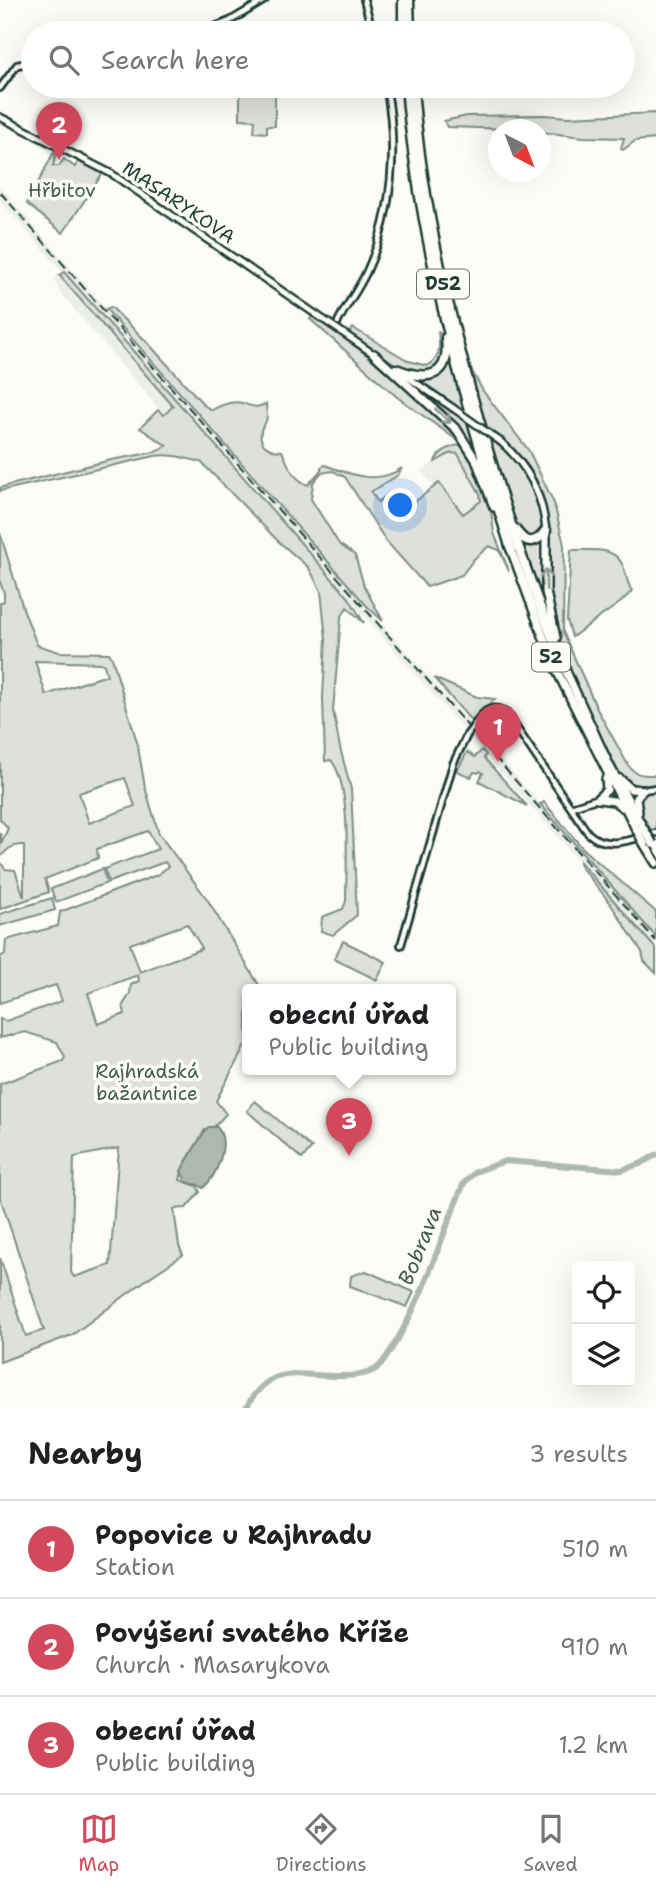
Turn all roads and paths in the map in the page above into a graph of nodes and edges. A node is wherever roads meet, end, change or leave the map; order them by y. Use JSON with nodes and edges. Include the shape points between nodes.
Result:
{"nodes":[{"id":1,"x":265,"y":0,"type":"edge"},
{"id":2,"x":364,"y":0,"type":"edge"},
{"id":3,"x":402,"y":0,"type":"edge"},
{"id":4,"x":409,"y":0,"type":"edge"},
{"id":5,"x":230,"y":21,"type":"edge"},
{"id":6,"x":370,"y":21,"type":"edge"},
{"id":7,"x":403,"y":21,"type":"edge"},
{"id":8,"x":410,"y":21,"type":"edge"},
{"id":9,"x":21,"y":64,"type":"edge"},
{"id":10,"x":0,"y":88,"type":"edge"},
{"id":11,"x":387,"y":98,"type":"edge"},
{"id":12,"x":408,"y":98,"type":"edge"},
{"id":13,"x":413,"y":98,"type":"edge"},
{"id":14,"x":0,"y":117,"type":"edge"},
{"id":15,"x":415,"y":139,"type":"junction"},
{"id":16,"x":443,"y":311,"type":"junction"},
{"id":17,"x":337,"y":325,"type":"junction"},
{"id":18,"x":374,"y":354,"type":"junction"},
{"id":19,"x":396,"y":369,"type":"junction"},
{"id":20,"x":507,"y":516,"type":"junction"},
{"id":21,"x":546,"y":530,"type":"junction"},
{"id":22,"x":511,"y":549,"type":"junction"},
{"id":23,"x":565,"y":670,"type":"junction"},
{"id":24,"x":600,"y":762,"type":"junction"},
{"id":25,"x":609,"y":765,"type":"junction"},
{"id":26,"x":656,"y":788,"type":"edge"},
{"id":27,"x":643,"y":790,"type":"junction"},
{"id":28,"x":597,"y":799,"type":"junction"},
{"id":29,"x":571,"y":807,"type":"junction"},
{"id":30,"x":625,"y":810,"type":"junction"},
{"id":31,"x":638,"y":826,"type":"junction"},
{"id":32,"x":656,"y":833,"type":"edge"},
{"id":33,"x":651,"y":846,"type":"edge"},
{"id":34,"x":656,"y":863,"type":"edge"},
{"id":35,"x":401,"y":946,"type":"dead end"}],
"edges":[{"from":1,"to":5,"type":"street"},
{"from":2,"to":6,"type":"street"},
{"from":3,"to":7,"type":"highway"},
{"from":4,"to":8,"type":"highway"},
{"from":9,"to":10,"type":"street"},
{"from":11,"to":17,"type":"street","via":[[392,142],[388,197],[377,245]]},
{"from":12,"to":15,"type":"highway","number":"D52"},
{"from":13,"to":15,"type":"highway","number":"D52"},
{"from":14,"to":17,"type":"main road","name":"MASARYKOVA","via":[[111,174]]},
{"from":15,"to":16,"type":"highway","number":"D52","via":[[424,225]]},
{"from":15,"to":20,"type":"highway","number":"D52","via":[[448,303]]},
{"from":16,"to":19,"type":"highway","via":[[447,350],[441,367],[423,377]]},
{"from":16,"to":22,"type":"highway","number":"D52"},
{"from":17,"to":18,"type":"main road","name":"MASARYKOVA"},
{"from":18,"to":19,"type":"main road","name":"MASARYKOVA"},
{"from":18,"to":22,"type":"highway","one_way":true,"via":[[464,439]]},
{"from":19,"to":21,"type":"main road","name":"MASARYKOVA","bridge":true,"via":[[501,442],[522,462],[541,499]]},
{"from":20,"to":21,"type":"highway","via":[[527,542],[536,541]]},
{"from":20,"to":23,"type":"highway","number":"D52"},
{"from":23,"to":21,"type":"highway","one_way":true,"via":[[548,604]]},
{"from":22,"to":24,"type":"highway","number":"52","via":[[553,663]]},
{"from":23,"to":25,"type":"highway","number":"52"},
{"from":24,"to":28,"type":"highway","via":[[608,785]]},
{"from":24,"to":30,"type":"highway","number":"52"},
{"from":25,"to":27,"type":"highway","via":[[628,787]]},
{"from":25,"to":31,"type":"highway","number":"52"},
{"from":26,"to":27,"type":"street"},
{"from":27,"to":31,"type":"highway","via":[[635,803]]},
{"from":28,"to":29,"type":"street"},
{"from":28,"to":30,"type":"highway","via":[[614,801]]},
{"from":29,"to":32,"type":"street","via":[[588,833],[603,843]]},
{"from":29,"to":35,"type":"street","bridge":true,"via":[[505,711],[488,709],[467,735],[453,764]]},
{"from":30,"to":31,"type":"highway","number":"52"},
{"from":31,"to":33,"type":"highway","number":"52","bridge":true},
{"from":33,"to":34,"type":"highway","number":"52"}]}
